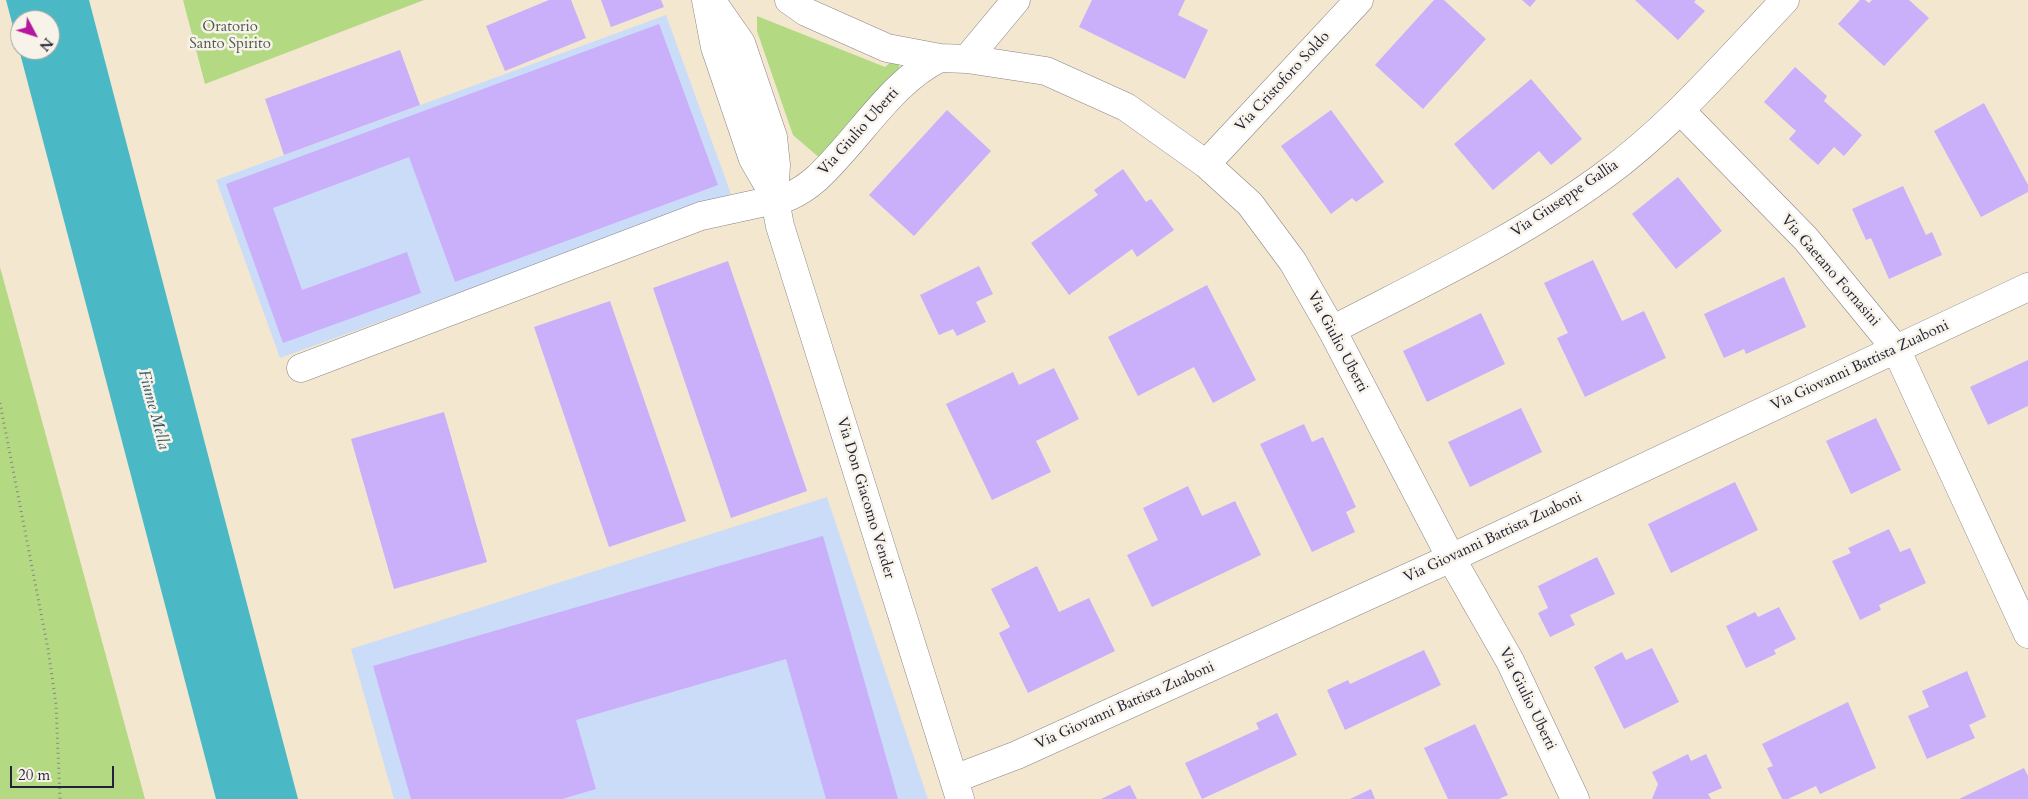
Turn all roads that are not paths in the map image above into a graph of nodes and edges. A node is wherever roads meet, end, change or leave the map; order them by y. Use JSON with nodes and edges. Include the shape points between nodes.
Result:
{"nodes":[{"id":1,"x":706,"y":0,"type":"edge"},
{"id":2,"x":712,"y":0,"type":"edge"},
{"id":3,"x":789,"y":0,"type":"edge"},
{"id":4,"x":1016,"y":0,"type":"edge"},
{"id":5,"x":1359,"y":0,"type":"edge"},
{"id":6,"x":1785,"y":0,"type":"edge"},
{"id":7,"x":940,"y":58,"type":"junction"},
{"id":8,"x":967,"y":59,"type":"junction"},
{"id":9,"x":1680,"y":110,"type":"junction"},
{"id":10,"x":1206,"y":164,"type":"junction"},
{"id":11,"x":775,"y":198,"type":"junction"},
{"id":12,"x":2028,"y":287,"type":"edge"},
{"id":13,"x":1332,"y":330,"type":"junction"},
{"id":14,"x":1896,"y":349,"type":"junction"},
{"id":15,"x":301,"y":368,"type":"dead end"},
{"id":16,"x":1451,"y":558,"type":"junction"},
{"id":17,"x":2018,"y":587,"type":"edge"},
{"id":18,"x":2028,"y":634,"type":"edge"},
{"id":19,"x":957,"y":789,"type":"edge"},
{"id":20,"x":1575,"y":799,"type":"edge"}],
"edges":[{"from":1,"to":11,"type":"street","name":"Via Don Giacomo Vender","via":[[715,46],[753,159]]},
{"from":2,"to":11,"type":"street","name":"Via Don Giacomo Vender","via":[[741,43],[758,92],[775,151]]},
{"from":3,"to":7,"type":"street","name":"Via Giulio Uberti","via":[[806,12],[887,48]]},
{"from":4,"to":8,"type":"street"},
{"from":5,"to":10,"type":"street","name":"Via Cristoforo Soldo"},
{"from":6,"to":9,"type":"street","name":"Via Giuseppe Gallia"},
{"from":7,"to":8,"type":"street","name":"Via Giulio Uberti"},
{"from":7,"to":11,"type":"street","name":"Via Giulio Uberti","via":[[912,75],[812,184],[801,191]]},
{"from":8,"to":10,"type":"street","name":"Via Giulio Uberti","via":[[1046,71],[1126,107]]},
{"from":9,"to":13,"type":"street","name":"Via Giuseppe Gallia","via":[[1603,176],[1502,242]]},
{"from":9,"to":14,"type":"street","name":"Via Gaetano Fornasini","via":[[1806,238]]},
{"from":10,"to":13,"type":"street","name":"Via Giulio Uberti","via":[[1250,204],[1293,262]]},
{"from":11,"to":15,"type":"street","name":"Via Giulio Uberti","via":[[701,216]]},
{"from":11,"to":19,"type":"street","name":"Via Don Giacomo Vender","via":[[780,226]]},
{"from":12,"to":14,"type":"street","name":"Via Giovanni Battista Zuaboni"},
{"from":13,"to":16,"type":"street","name":"Via Giulio Uberti"},
{"from":14,"to":16,"type":"street","name":"Via Giovanni Battista Zuaboni"},
{"from":14,"to":17,"type":"street","name":"Via Gaetano Fornasini"},
{"from":16,"to":19,"type":"street","name":"Via Giovanni Battista Zuaboni","via":[[1017,755]]},
{"from":16,"to":20,"type":"street","name":"Via Giulio Uberti","via":[[1510,661]]},
{"from":17,"to":18,"type":"street","name":"Via Gaetano Fornasini"}]}
